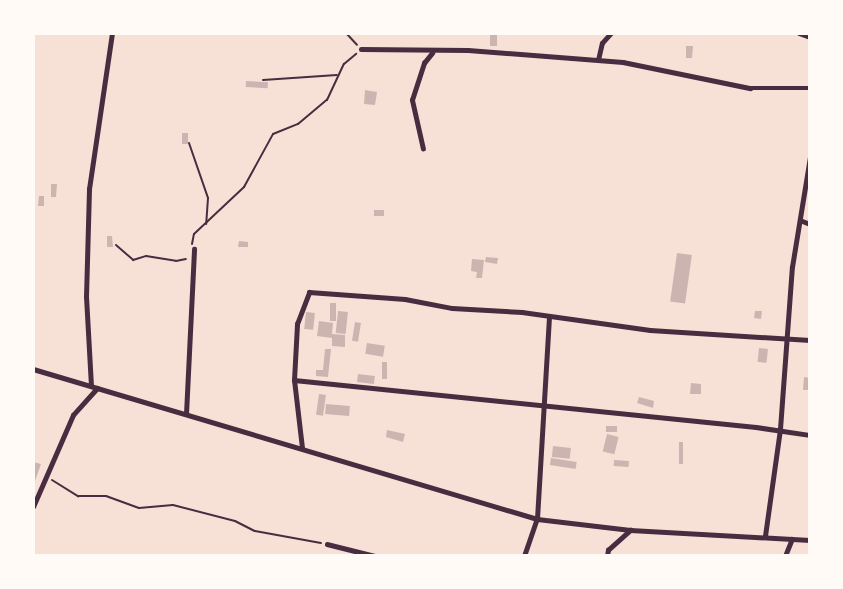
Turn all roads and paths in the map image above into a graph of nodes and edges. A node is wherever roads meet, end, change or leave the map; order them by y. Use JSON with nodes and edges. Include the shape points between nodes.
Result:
{"nodes":[{"id":1,"x":112,"y":33,"type":"edge"},
{"id":2,"x":346,"y":33,"type":"edge"},
{"id":3,"x":611,"y":33,"type":"edge"},
{"id":4,"x":799,"y":33,"type":"edge"},
{"id":5,"x":810,"y":37,"type":"edge"},
{"id":6,"x":361,"y":49,"type":"junction"},
{"id":7,"x":432,"y":52,"type":"junction"},
{"id":8,"x":598,"y":60,"type":"junction"},
{"id":9,"x":338,"y":75,"type":"junction"},
{"id":10,"x":263,"y":80,"type":"dead end"},
{"id":11,"x":810,"y":88,"type":"edge"},
{"id":12,"x":189,"y":143,"type":"dead end"},
{"id":13,"x":423,"y":149,"type":"dead end"},
{"id":14,"x":810,"y":157,"type":"edge"},
{"id":15,"x":800,"y":220,"type":"junction"},
{"id":16,"x":810,"y":224,"type":"edge"},
{"id":17,"x":205,"y":225,"type":"junction"},
{"id":18,"x":116,"y":245,"type":"dead end"},
{"id":19,"x":194,"y":249,"type":"junction"},
{"id":20,"x":549,"y":318,"type":"junction"},
{"id":21,"x":785,"y":338,"type":"junction"},
{"id":22,"x":810,"y":340,"type":"edge"},
{"id":23,"x":33,"y":369,"type":"edge"},
{"id":24,"x":294,"y":380,"type":"junction"},
{"id":25,"x":94,"y":387,"type":"junction"},
{"id":26,"x":546,"y":406,"type":"junction"},
{"id":27,"x":186,"y":414,"type":"junction"},
{"id":28,"x":780,"y":429,"type":"junction"},
{"id":29,"x":810,"y":435,"type":"edge"},
{"id":30,"x":302,"y":448,"type":"junction"},
{"id":31,"x":48,"y":477,"type":"junction"},
{"id":32,"x":33,"y":507,"type":"edge"},
{"id":33,"x":537,"y":519,"type":"junction"},
{"id":34,"x":631,"y":530,"type":"junction"},
{"id":35,"x":765,"y":536,"type":"junction"},
{"id":36,"x":792,"y":539,"type":"junction"},
{"id":37,"x":810,"y":540,"type":"edge"},
{"id":38,"x":327,"y":544,"type":"joint"},
{"id":39,"x":366,"y":554,"type":"edge"},
{"id":40,"x":375,"y":556,"type":"edge"},
{"id":41,"x":524,"y":556,"type":"edge"},
{"id":42,"x":607,"y":556,"type":"edge"},
{"id":43,"x":785,"y":556,"type":"edge"}],
"edges":[{"from":1,"to":25,"type":"street","via":[[89,189],[86,297]]},
{"from":2,"to":6,"type":"path"},
{"from":3,"to":8,"type":"street","via":[[602,43]]},
{"from":4,"to":5,"type":"street"},
{"from":6,"to":7,"type":"street"},
{"from":6,"to":9,"type":"path"},
{"from":7,"to":8,"type":"street","via":[[468,50]]},
{"from":7,"to":13,"type":"street","via":[[412,100]]},
{"from":8,"to":11,"type":"street","via":[[750,88]]},
{"from":9,"to":10,"type":"path"},
{"from":9,"to":17,"type":"path","via":[[327,100],[298,124],[273,134],[244,187]]},
{"from":12,"to":17,"type":"path","via":[[208,198]]},
{"from":14,"to":15,"type":"street"},
{"from":15,"to":16,"type":"street"},
{"from":15,"to":21,"type":"street"},
{"from":17,"to":19,"type":"path","via":[[194,234]]},
{"from":18,"to":19,"type":"path","via":[[133,260],[146,256],[176,261],[190,258]]},
{"from":19,"to":27,"type":"street"},
{"from":20,"to":21,"type":"street"},
{"from":20,"to":24,"type":"street","via":[[309,292],[297,324]]},
{"from":20,"to":26,"type":"street"},
{"from":21,"to":22,"type":"street"},
{"from":21,"to":28,"type":"street"},
{"from":23,"to":25,"type":"street"},
{"from":24,"to":26,"type":"street"},
{"from":24,"to":30,"type":"street"},
{"from":25,"to":27,"type":"street"},
{"from":25,"to":31,"type":"street","via":[[73,415]]},
{"from":26,"to":28,"type":"street"},
{"from":26,"to":33,"type":"street"},
{"from":27,"to":30,"type":"street"},
{"from":28,"to":29,"type":"street"},
{"from":28,"to":35,"type":"street"},
{"from":30,"to":33,"type":"street"},
{"from":31,"to":32,"type":"street"},
{"from":31,"to":38,"type":"path","via":[[78,496],[106,496],[139,509],[173,505],[281,538]]},
{"from":33,"to":34,"type":"street"},
{"from":33,"to":41,"type":"street"},
{"from":34,"to":35,"type":"street"},
{"from":34,"to":42,"type":"street"},
{"from":35,"to":36,"type":"street"},
{"from":36,"to":37,"type":"street"},
{"from":36,"to":43,"type":"street"},
{"from":38,"to":39,"type":"street"},
{"from":39,"to":40,"type":"street"}]}
